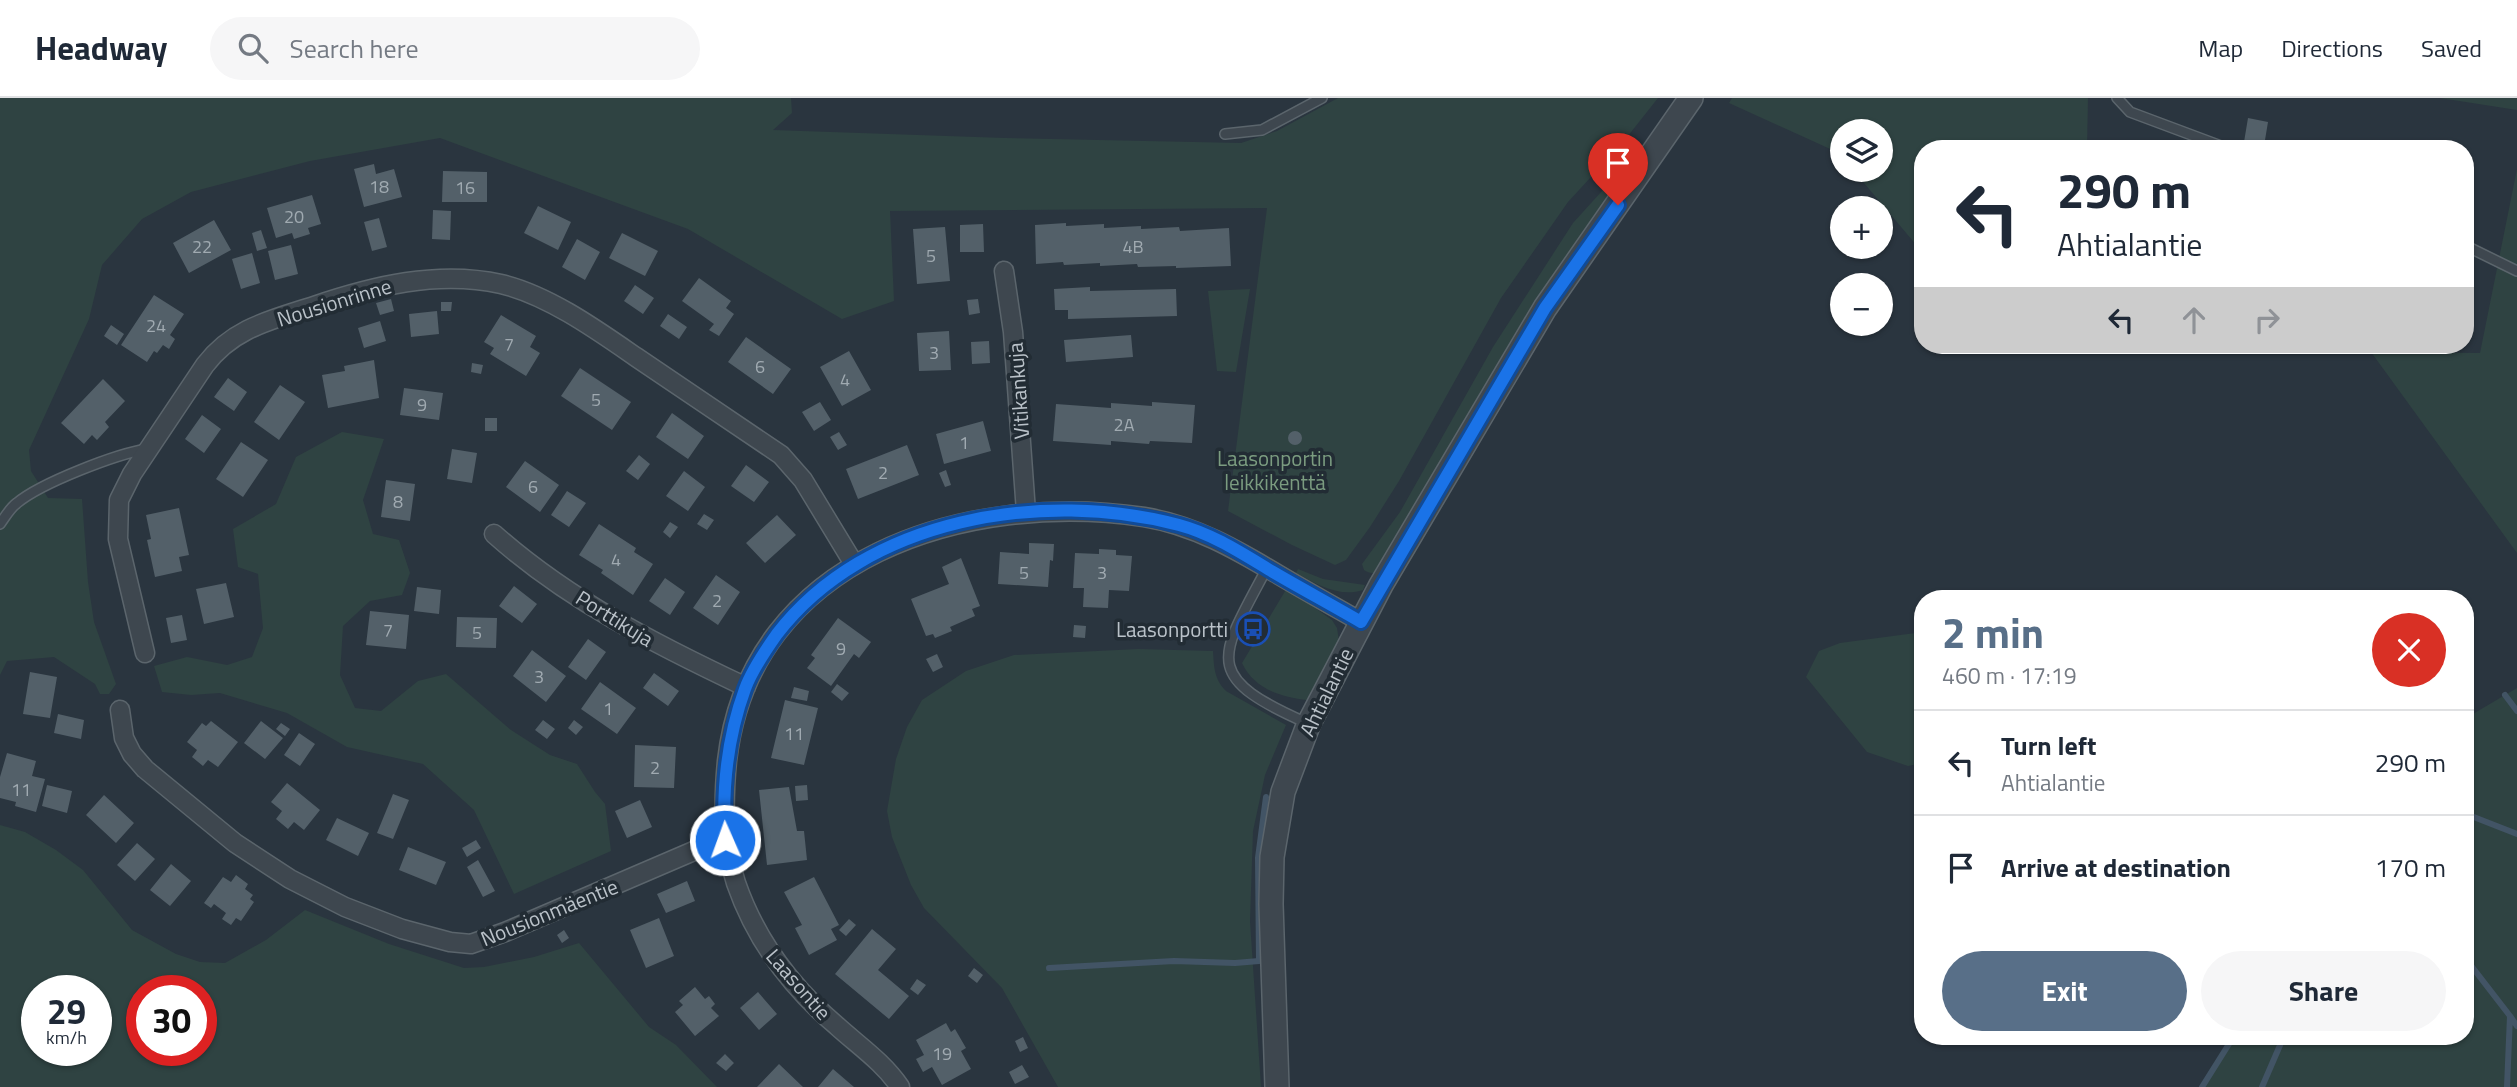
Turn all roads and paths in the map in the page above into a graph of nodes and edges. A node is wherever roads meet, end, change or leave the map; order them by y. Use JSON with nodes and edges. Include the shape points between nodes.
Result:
{"nodes":[{"id":1,"x":1322,"y":98,"type":"edge"},
{"id":2,"x":1691,"y":98,"type":"edge"},
{"id":3,"x":2117,"y":98,"type":"edge"},
{"id":4,"x":1225,"y":134,"type":"dead end"},
{"id":5,"x":2204,"y":140,"type":"edge"},
{"id":6,"x":2474,"y":250,"type":"edge"},
{"id":7,"x":1004,"y":271,"type":"dead end"},
{"id":8,"x":2517,"y":271,"type":"edge"},
{"id":9,"x":149,"y":449,"type":"junction"},
{"id":10,"x":1026,"y":512,"type":"junction"},
{"id":11,"x":0,"y":524,"type":"edge"},
{"id":12,"x":494,"y":534,"type":"dead end"},
{"id":13,"x":854,"y":564,"type":"junction"},
{"id":14,"x":1267,"y":568,"type":"junction"},
{"id":15,"x":1361,"y":622,"type":"junction"},
{"id":16,"x":145,"y":653,"type":"dead end"},
{"id":17,"x":746,"y":687,"type":"junction"},
{"id":18,"x":120,"y":710,"type":"dead end"},
{"id":19,"x":1309,"y":723,"type":"junction"},
{"id":20,"x":725,"y":840,"type":"junction"},
{"id":21,"x":901,"y":1087,"type":"edge"},
{"id":22,"x":1277,"y":1087,"type":"edge"}],
"edges":[{"from":1,"to":4,"type":"lane","via":[[1262,130]]},
{"from":2,"to":15,"type":"street","name":"Ahtialantie","via":[[1545,308]]},
{"from":3,"to":5,"type":"lane","via":[[2130,113]]},
{"from":6,"to":8,"type":"lane"},
{"from":7,"to":10,"type":"street","name":"Vitikankuja"},
{"from":9,"to":11,"type":"lane","via":[[96,464],[42,488],[17,503]]},
{"from":9,"to":13,"type":"street","name":"Nousionrinne","via":[[217,349],[248,329],[390,283],[447,280],[499,284],[537,297],[587,325],[781,455],[803,480]]},
{"from":9,"to":16,"type":"street","name":"Nousionrinne","via":[[119,500],[117,520],[125,576]]},
{"from":10,"to":13,"type":"street","name":"Laasontie","via":[[942,527]]},
{"from":10,"to":14,"type":"street","name":"Laasontie","via":[[1146,517],[1217,540]]},
{"from":12,"to":17,"type":"street","name":"Porttikuja","via":[[611,618]]},
{"from":13,"to":17,"type":"street","name":"Laasontie","via":[[791,616]]},
{"from":14,"to":15,"type":"street","name":"Laasontie"},
{"from":14,"to":19,"type":"lane","via":[[1232,637],[1228,662],[1241,687]]},
{"from":15,"to":19,"type":"street","name":"Ahtialantie"},
{"from":17,"to":20,"type":"street","name":"Laasontie","via":[[729,750]]},
{"from":18,"to":20,"type":"street","name":"Nousionmäentie","via":[[124,738],[132,754],[235,843],[345,907],[457,944],[505,932]]},
{"from":19,"to":22,"type":"street","name":"Ahtialantie","via":[[1283,792],[1272,858]]},
{"from":20,"to":21,"type":"street","name":"Laasontie","via":[[740,893],[774,960],[807,999],[883,1065]]}]}
